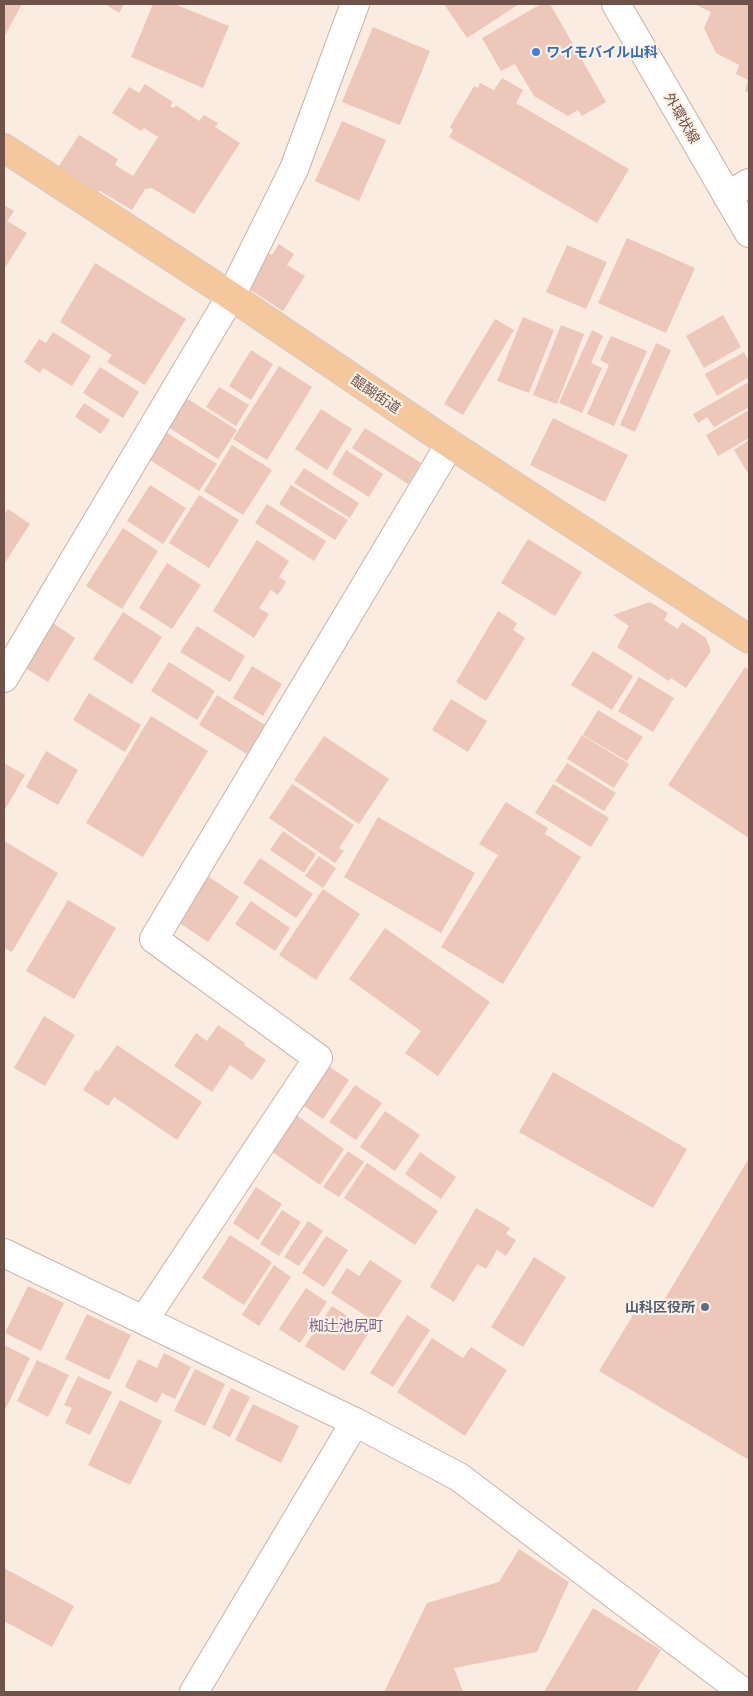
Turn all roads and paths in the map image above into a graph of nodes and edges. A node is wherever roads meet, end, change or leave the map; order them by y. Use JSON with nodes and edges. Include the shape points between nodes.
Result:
{"nodes":[{"id":1,"x":355,"y":4,"type":"edge"},
{"id":2,"x":616,"y":4,"type":"edge"},
{"id":3,"x":4,"y":148,"type":"edge"},
{"id":4,"x":738,"y":190,"type":"edge"},
{"id":5,"x":749,"y":233,"type":"edge"},
{"id":6,"x":230,"y":296,"type":"junction"},
{"id":7,"x":450,"y":444,"type":"junction"},
{"id":8,"x":749,"y":639,"type":"edge"},
{"id":9,"x":4,"y":678,"type":"edge"},
{"id":10,"x":4,"y":1253,"type":"edge"},
{"id":11,"x":144,"y":1320,"type":"junction"},
{"id":12,"x":355,"y":1422,"type":"junction"},
{"id":13,"x":194,"y":1692,"type":"edge"},
{"id":14,"x":743,"y":1692,"type":"edge"}],
"edges":[{"from":1,"to":6,"type":"street","via":[[294,169]]},
{"from":2,"to":4,"type":"street","name":"外環状線"},
{"from":3,"to":6,"type":"main road","name":"醍醐街道"},
{"from":4,"to":5,"type":"street","name":"外環状線"},
{"from":6,"to":7,"type":"main road","name":"醍醐街道"},
{"from":6,"to":9,"type":"street"},
{"from":7,"to":8,"type":"main road","name":"醍醐街道"},
{"from":7,"to":11,"type":"street","via":[[154,939],[318,1058]]},
{"from":10,"to":11,"type":"street"},
{"from":11,"to":12,"type":"street"},
{"from":12,"to":13,"type":"street"},
{"from":12,"to":14,"type":"street","via":[[459,1478]]}]}
